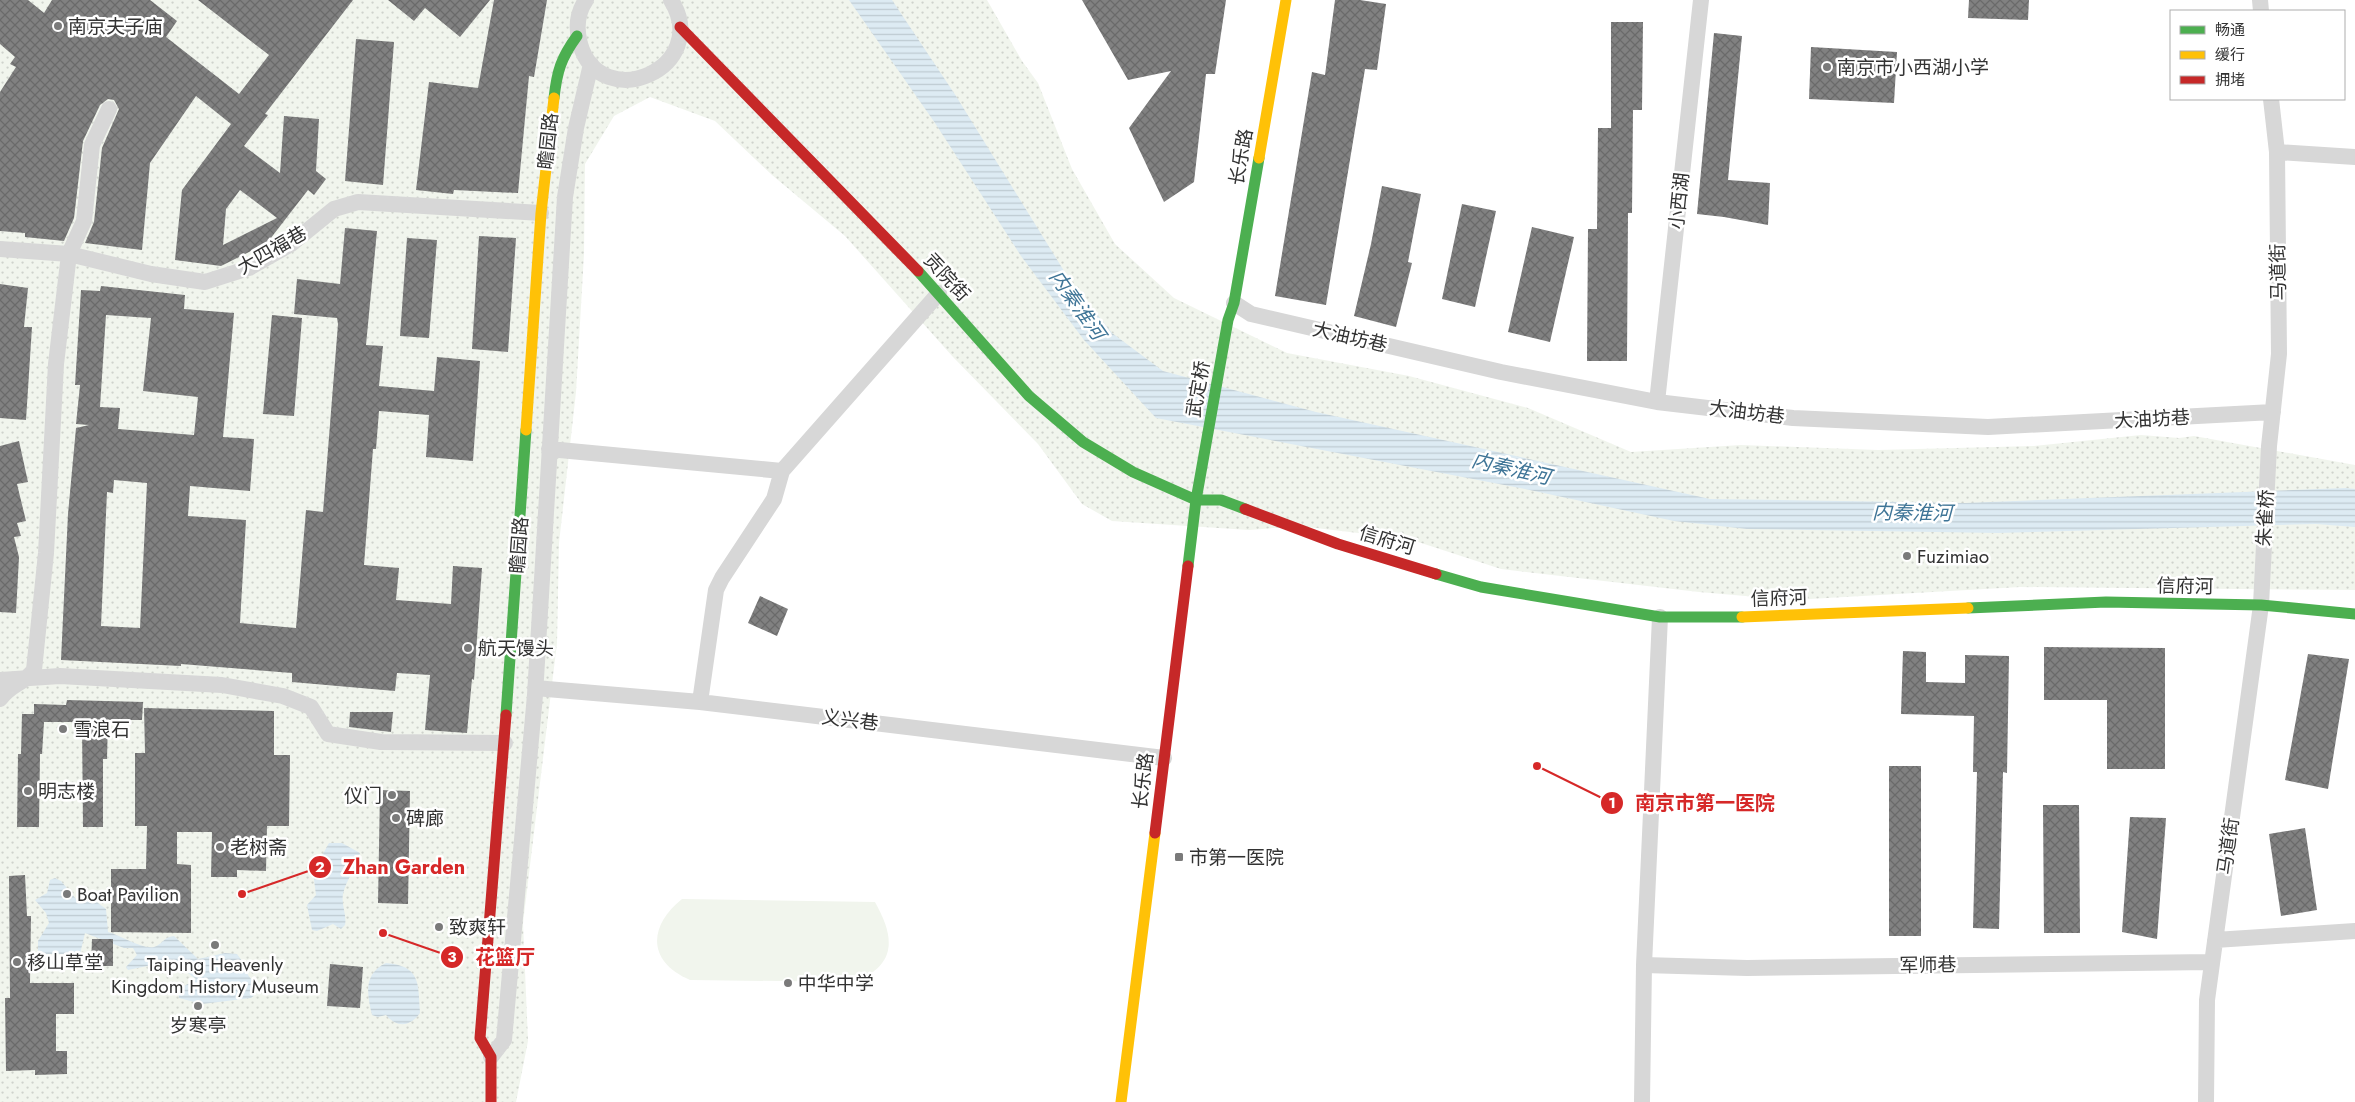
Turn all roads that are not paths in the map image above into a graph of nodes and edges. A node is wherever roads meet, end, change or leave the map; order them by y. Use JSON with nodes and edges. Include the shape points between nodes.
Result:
{"nodes":[{"id":1,"x":586,"y":0,"type":"edge"},
{"id":2,"x":671,"y":0,"type":"edge"},
{"id":3,"x":1286,"y":0,"type":"edge"},
{"id":4,"x":1701,"y":0,"type":"edge"},
{"id":5,"x":680,"y":27,"type":"junction"},
{"id":6,"x":577,"y":36,"type":"junction"},
{"id":7,"x":591,"y":64,"type":"junction"},
{"id":8,"x":2271,"y":100,"type":"edge"},
{"id":9,"x":109,"y":109,"type":"dead end"},
{"id":10,"x":2277,"y":152,"type":"junction"},
{"id":11,"x":2355,"y":157,"type":"edge"},
{"id":12,"x":541,"y":213,"type":"junction"},
{"id":13,"x":0,"y":249,"type":"edge"},
{"id":14,"x":69,"y":254,"type":"junction"},
{"id":15,"x":939,"y":293,"type":"junction"},
{"id":16,"x":1234,"y":303,"type":"junction"},
{"id":17,"x":1228,"y":320,"type":"joint"},
{"id":18,"x":1657,"y":402,"type":"junction"},
{"id":19,"x":2273,"y":412,"type":"junction"},
{"id":20,"x":2269,"y":446,"type":"joint"},
{"id":21,"x":550,"y":449,"type":"junction"},
{"id":22,"x":1202,"y":465,"type":"joint"},
{"id":23,"x":782,"y":471,"type":"junction"},
{"id":24,"x":1196,"y":500,"type":"junction"},
{"id":25,"x":1221,"y":500,"type":"joint"},
{"id":26,"x":2261,"y":598,"type":"junction"},
{"id":27,"x":2355,"y":614,"type":"edge"},
{"id":28,"x":1660,"y":617,"type":"junction"},
{"id":29,"x":511,"y":658,"type":"junction"},
{"id":30,"x":537,"y":661,"type":"junction"},
{"id":31,"x":29,"y":678,"type":"junction"},
{"id":32,"x":0,"y":680,"type":"edge"},
{"id":33,"x":535,"y":691,"type":"junction"},
{"id":34,"x":508,"y":694,"type":"junction"},
{"id":35,"x":0,"y":700,"type":"edge"},
{"id":36,"x":700,"y":702,"type":"junction"},
{"id":37,"x":505,"y":743,"type":"junction"},
{"id":38,"x":1164,"y":758,"type":"junction"},
{"id":39,"x":2355,"y":931,"type":"edge"},
{"id":40,"x":2215,"y":940,"type":"junction"},
{"id":41,"x":2212,"y":962,"type":"junction"},
{"id":42,"x":1644,"y":965,"type":"junction"},
{"id":43,"x":491,"y":1058,"type":"junction"},
{"id":44,"x":491,"y":1102,"type":"edge"},
{"id":45,"x":1120,"y":1102,"type":"edge"},
{"id":46,"x":1642,"y":1102,"type":"edge"},
{"id":47,"x":2206,"y":1102,"type":"edge"}],
"edges":[{"from":1,"to":6,"type":"street","via":[[578,20]]},
{"from":2,"to":5,"type":"street","via":[[677,9]]},
{"from":3,"to":16,"type":"street","name":"长乐路"},
{"from":4,"to":18,"type":"street","name":"小西湖"},
{"from":5,"to":7,"type":"street","via":[[678,45],[670,60],[657,73],[640,80],[622,80],[605,75]]},
{"from":5,"to":15,"type":"street","name":"贡院街"},
{"from":6,"to":7,"type":"street"},
{"from":6,"to":12,"type":"street","name":"瞻园路","via":[[563,55],[557,74]]},
{"from":7,"to":21,"type":"street","name":"瞻园路","via":[[565,197]]},
{"from":8,"to":10,"type":"street","name":"马道街"},
{"from":9,"to":14,"type":"street","via":[[92,145],[84,221]]},
{"from":10,"to":11,"type":"street"},
{"from":10,"to":19,"type":"street","name":"马道街","via":[[2279,354]]},
{"from":12,"to":14,"type":"street","name":"大四福巷","via":[[358,202],[334,209],[291,244],[249,268],[204,282],[151,274]]},
{"from":12,"to":29,"type":"street","name":"瞻园路"},
{"from":13,"to":14,"type":"street","name":"大四福巷"},
{"from":14,"to":31,"type":"street","via":[[56,364],[46,553],[34,670]]},
{"from":15,"to":23,"type":"street"},
{"from":15,"to":24,"type":"street","name":"贡院街","via":[[1029,396],[1083,442],[1133,472]]},
{"from":16,"to":17,"type":"street","name":"长乐路"},
{"from":16,"to":18,"type":"street","name":"大油坊巷","via":[[1251,314],[1501,372]]},
{"from":17,"to":22,"type":"street","name":"武定桥"},
{"from":18,"to":19,"type":"street","name":"大油坊巷","via":[[1793,418],[1988,427]]},
{"from":19,"to":20,"type":"street","name":"马道街"},
{"from":20,"to":26,"type":"street","name":"朱雀桥"},
{"from":21,"to":23,"type":"street"},
{"from":21,"to":30,"type":"street","name":"瞻园路"},
{"from":22,"to":24,"type":"street","name":"长乐路"},
{"from":23,"to":36,"type":"street","via":[[774,499],[716,590]]},
{"from":24,"to":25,"type":"street","name":"贡院街"},
{"from":24,"to":38,"type":"street","name":"长乐路"},
{"from":25,"to":28,"type":"street","name":"信府河","via":[[1338,544],[1481,587]]},
{"from":26,"to":27,"type":"street","name":"信府河"},
{"from":26,"to":28,"type":"street","name":"信府河","via":[[1720,618]]},
{"from":26,"to":40,"type":"street","name":"马道街"},
{"from":28,"to":42,"type":"street"},
{"from":29,"to":30,"type":"street","via":[[515,669],[523,672],[531,669]]},
{"from":29,"to":34,"type":"street","name":"瞻园路"},
{"from":30,"to":33,"type":"street","name":"瞻园路"},
{"from":31,"to":32,"type":"street"},
{"from":31,"to":35,"type":"street","via":[[8,688]]},
{"from":31,"to":37,"type":"street","via":[[60,676],[222,685],[284,696],[310,707],[328,734],[381,742]]},
{"from":33,"to":34,"type":"street","via":[[522,681],[514,683]]},
{"from":33,"to":36,"type":"street","name":"义兴巷"},
{"from":33,"to":43,"type":"street","name":"瞻园路","via":[[504,1040]]},
{"from":34,"to":37,"type":"street","name":"瞻园路"},
{"from":36,"to":38,"type":"street","name":"义兴巷"},
{"from":37,"to":43,"type":"street","name":"瞻园路","via":[[480,1038]]},
{"from":38,"to":45,"type":"street","name":"长乐路"},
{"from":39,"to":40,"type":"street"},
{"from":40,"to":41,"type":"street","name":"马道街"},
{"from":41,"to":42,"type":"street","name":"军师巷","via":[[1747,968]]},
{"from":41,"to":47,"type":"street","name":"马道街","via":[[2207,1000]]},
{"from":42,"to":46,"type":"street"},
{"from":43,"to":44,"type":"street","name":"瞻园路"}]}
